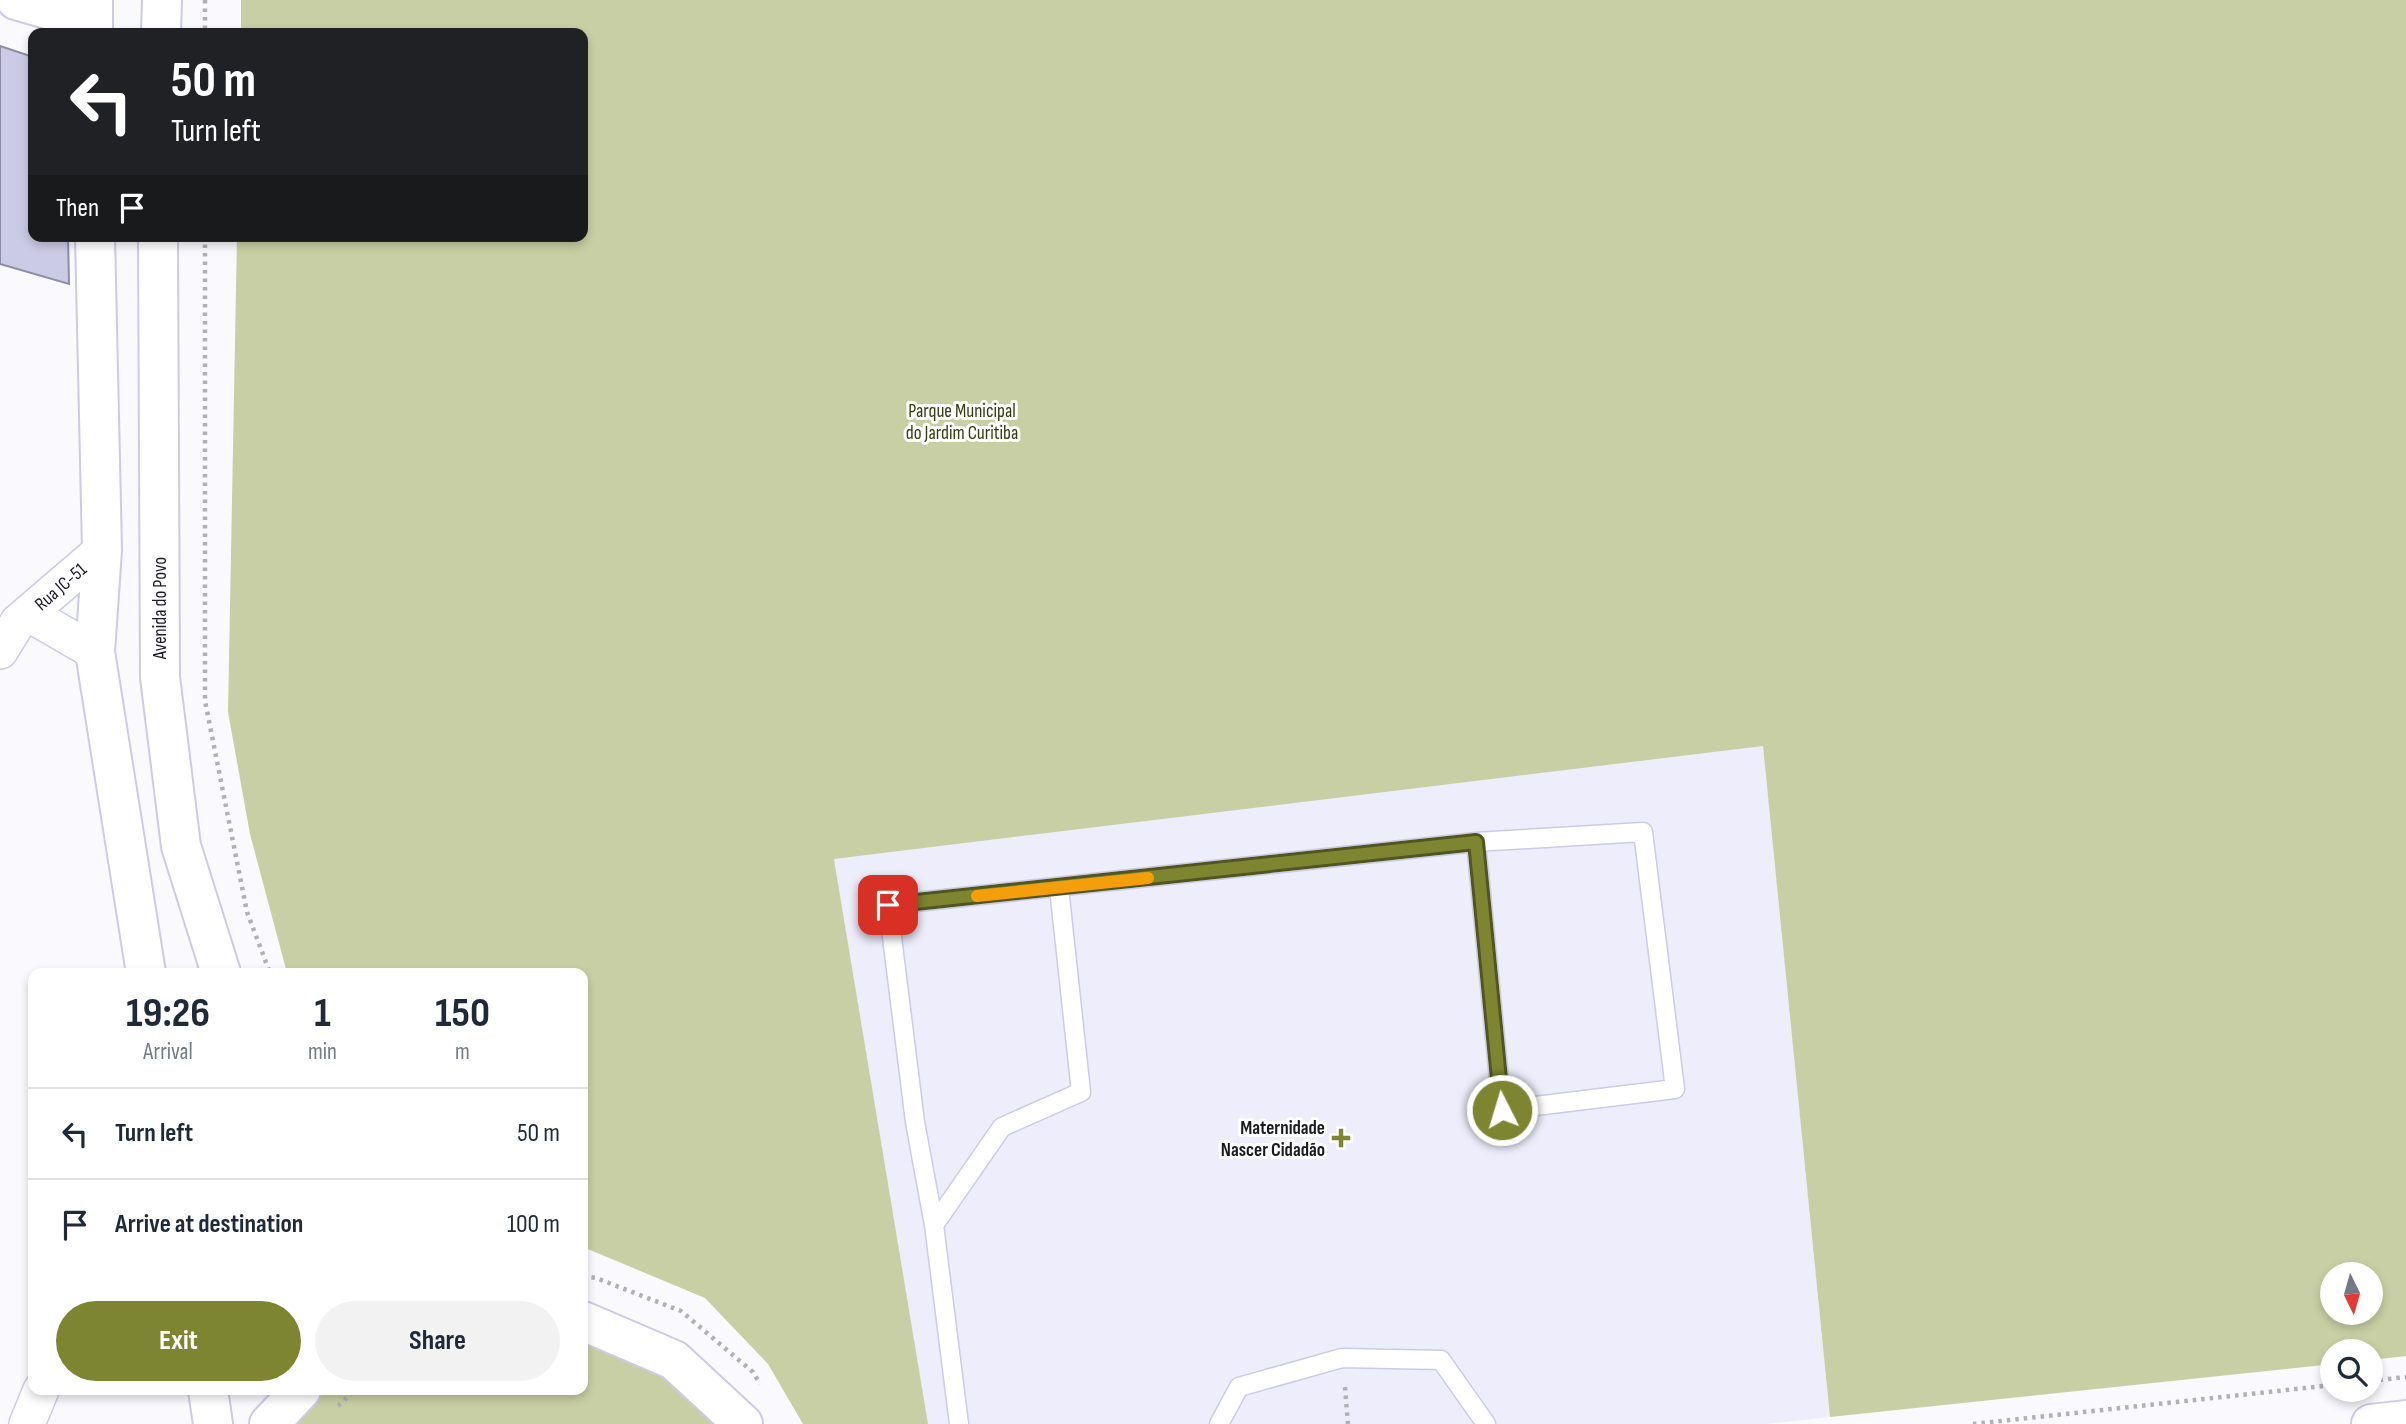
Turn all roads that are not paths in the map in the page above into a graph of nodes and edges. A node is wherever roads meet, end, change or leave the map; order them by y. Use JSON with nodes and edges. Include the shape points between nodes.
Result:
{"nodes":[{"id":1,"x":93,"y":0,"type":"edge"},
{"id":2,"x":162,"y":0,"type":"edge"},
{"id":3,"x":27,"y":1,"type":"edge"},
{"id":4,"x":71,"y":28,"type":"edge"},
{"id":5,"x":93,"y":28,"type":"edge"},
{"id":6,"x":161,"y":28,"type":"edge"},
{"id":7,"x":95,"y":242,"type":"edge"},
{"id":8,"x":158,"y":242,"type":"edge"},
{"id":9,"x":102,"y":550,"type":"junction"},
{"id":10,"x":9,"y":637,"type":"edge"},
{"id":11,"x":95,"y":652,"type":"junction"},
{"id":12,"x":1476,"y":842,"type":"junction"},
{"id":13,"x":1059,"y":888,"type":"junction"},
{"id":14,"x":145,"y":968,"type":"edge"},
{"id":15,"x":219,"y":968,"type":"edge"},
{"id":16,"x":934,"y":1225,"type":"junction"},
{"id":17,"x":588,"y":1323,"type":"edge"},
{"id":18,"x":39,"y":1395,"type":"edge"},
{"id":19,"x":209,"y":1395,"type":"edge"},
{"id":20,"x":296,"y":1395,"type":"edge"},
{"id":21,"x":2406,"y":1420,"type":"edge"},
{"id":22,"x":27,"y":1424,"type":"edge"},
{"id":23,"x":213,"y":1424,"type":"edge"},
{"id":24,"x":270,"y":1424,"type":"edge"},
{"id":25,"x":743,"y":1424,"type":"edge"},
{"id":26,"x":959,"y":1424,"type":"edge"},
{"id":27,"x":1219,"y":1424,"type":"edge"},
{"id":28,"x":1486,"y":1424,"type":"edge"},
{"id":29,"x":2371,"y":1424,"type":"edge"}],
"edges":[{"from":1,"to":5,"type":"main road"},
{"from":2,"to":6,"type":"main road"},
{"from":3,"to":4,"type":"main road","via":[[64,14]]},
{"from":7,"to":9,"type":"main road"},
{"from":8,"to":15,"type":"main road","name":"Avenida do Povo","via":[[160,677],[181,846]]},
{"from":9,"to":10,"type":"street","name":"Rua JC-51"},
{"from":9,"to":11,"type":"main road"},
{"from":10,"to":11,"type":"street","name":"Rua JC-51","via":[[29,614]]},
{"from":11,"to":14,"type":"main road"},
{"from":12,"to":12,"type":"lane","via":[[1643,832],[1675,1088],[1502,1110]]},
{"from":12,"to":13,"type":"lane"},
{"from":13,"to":16,"type":"lane","via":[[1081,1092],[1002,1127]]},
{"from":13,"to":16,"type":"lane","via":[[888,905],[915,1122]]},
{"from":16,"to":26,"type":"lane"},
{"from":17,"to":25,"type":"main road","via":[[674,1360]]},
{"from":18,"to":22,"type":"street"},
{"from":19,"to":23,"type":"main road"},
{"from":20,"to":24,"type":"main road"},
{"from":21,"to":29,"type":"main road"},
{"from":27,"to":28,"type":"lane","via":[[1239,1387],[1342,1358],[1441,1360]]}]}
